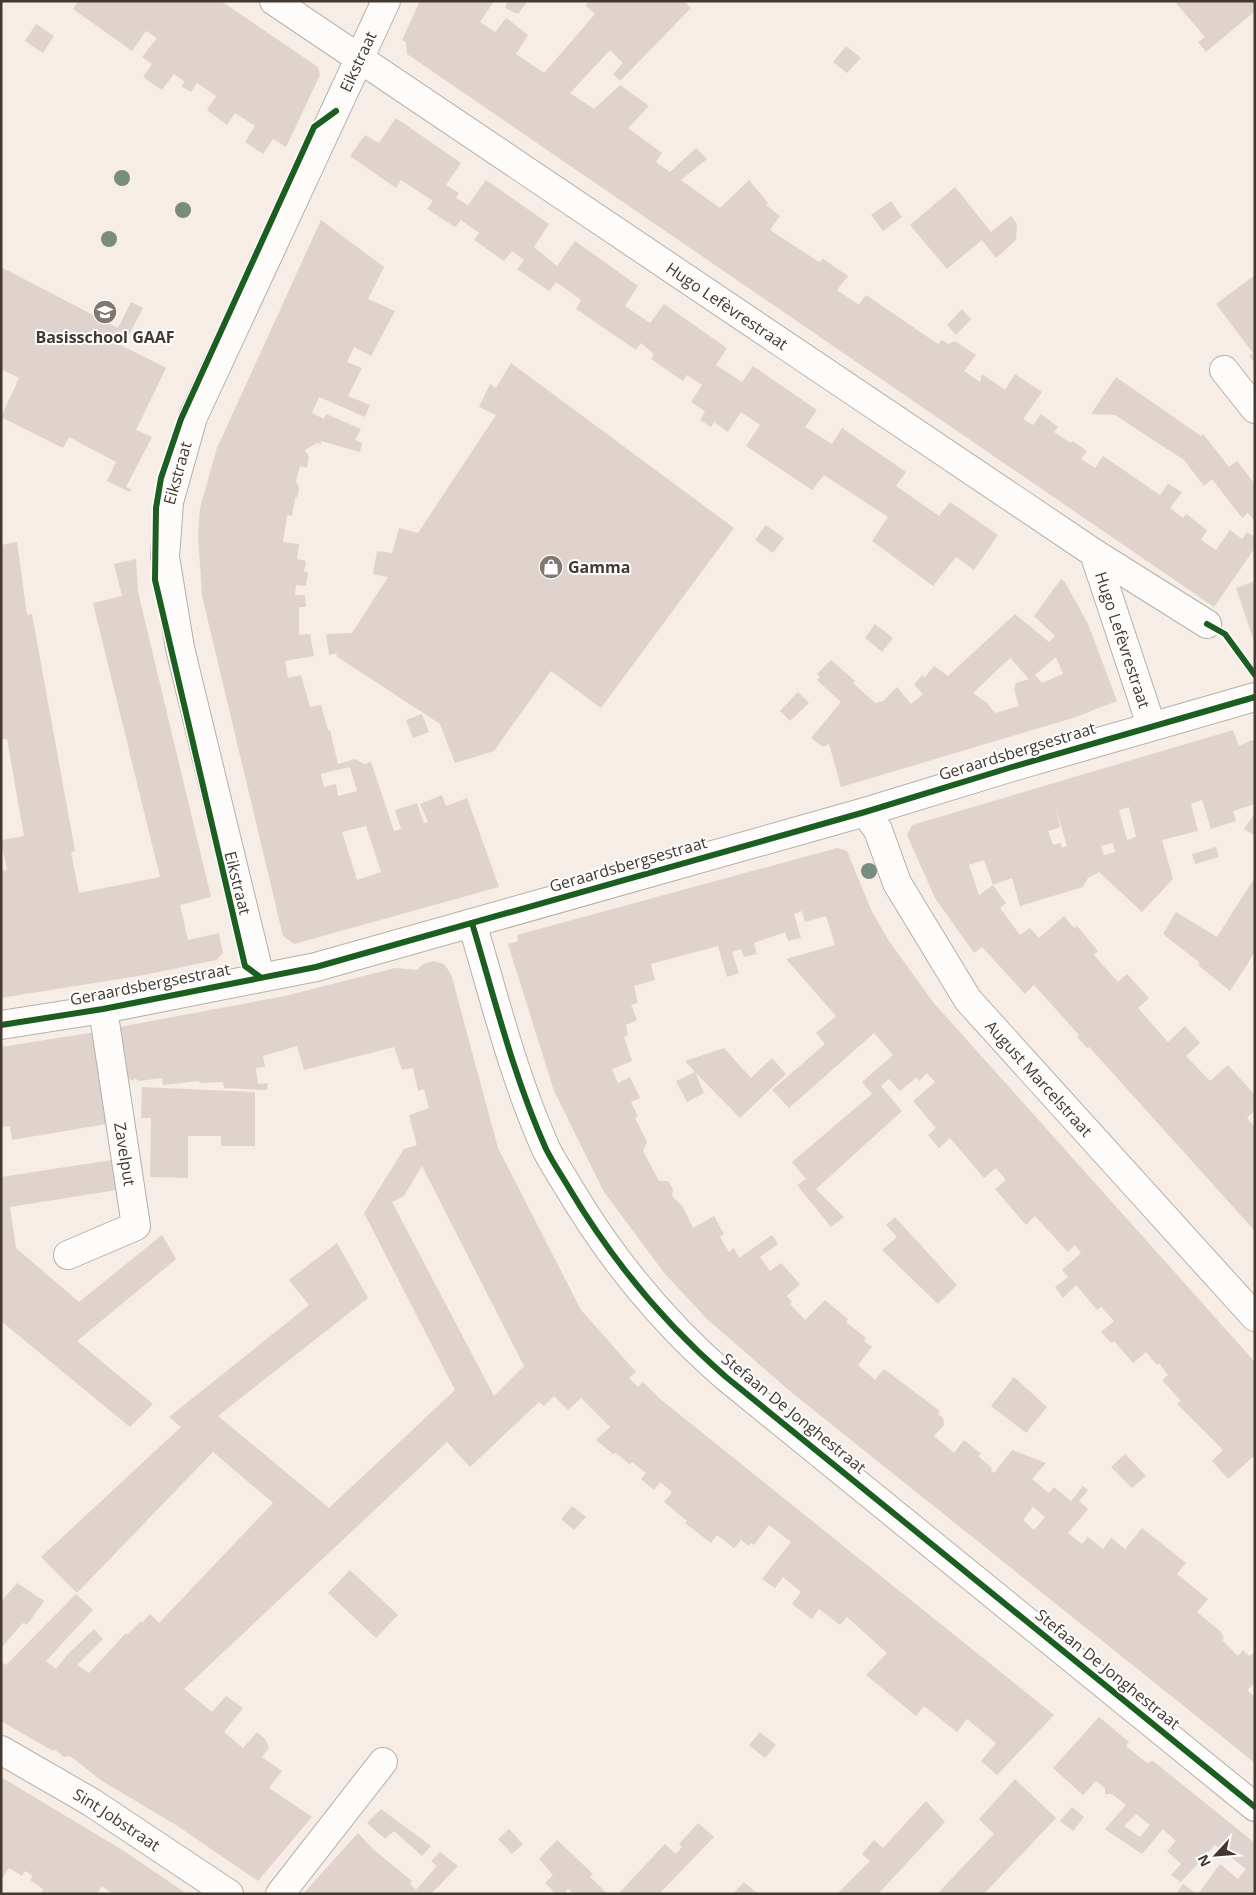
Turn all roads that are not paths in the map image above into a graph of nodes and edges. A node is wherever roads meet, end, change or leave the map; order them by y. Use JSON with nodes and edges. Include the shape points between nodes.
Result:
{"nodes":[{"id":1,"x":274,"y":1,"type":"edge"},
{"id":2,"x":386,"y":1,"type":"edge"},
{"id":3,"x":359,"y":61,"type":"junction"},
{"id":4,"x":1224,"y":370,"type":"dead end"},
{"id":5,"x":1255,"y":409,"type":"edge"},
{"id":6,"x":1094,"y":553,"type":"junction"},
{"id":7,"x":1207,"y":624,"type":"dead end"},
{"id":8,"x":1255,"y":697,"type":"edge"},
{"id":9,"x":1151,"y":726,"type":"junction"},
{"id":10,"x":865,"y":812,"type":"junction"},
{"id":11,"x":472,"y":923,"type":"junction"},
{"id":12,"x":260,"y":977,"type":"junction"},
{"id":13,"x":103,"y":1009,"type":"junction"},
{"id":14,"x":1,"y":1025,"type":"edge"},
{"id":15,"x":68,"y":1255,"type":"dead end"},
{"id":16,"x":1255,"y":1317,"type":"edge"},
{"id":17,"x":1,"y":1750,"type":"edge"},
{"id":18,"x":383,"y":1762,"type":"dead end"},
{"id":19,"x":1255,"y":1807,"type":"edge"},
{"id":20,"x":229,"y":1894,"type":"edge"},
{"id":21,"x":280,"y":1894,"type":"edge"}],
"edges":[{"from":1,"to":3,"type":"street","name":"Hugo Lefèvrestraat"},
{"from":2,"to":3,"type":"street","name":"Eikstraat"},
{"from":3,"to":6,"type":"street","name":"Hugo Lefèvrestraat"},
{"from":3,"to":12,"type":"street","name":"Eikstraat","via":[[193,417],[169,502],[165,557],[180,648]]},
{"from":4,"to":5,"type":"street"},
{"from":6,"to":7,"type":"street","name":"Hugo Lefèvrestraat"},
{"from":6,"to":9,"type":"street","name":"Hugo Lefèvrestraat"},
{"from":8,"to":9,"type":"street","name":"Geraardsbergsestraat"},
{"from":9,"to":10,"type":"street","name":"Geraardsbergsestraat"},
{"from":10,"to":11,"type":"street","name":"Geraardsbergsestraat"},
{"from":10,"to":16,"type":"street","name":"August Marcelstraat","via":[[878,830],[897,883],[968,1000]]},
{"from":11,"to":12,"type":"street","name":"Geraardsbergsestraat","via":[[316,967]]},
{"from":11,"to":19,"type":"street","name":"Stefaan De Jonghestraat","via":[[506,1045],[547,1150],[588,1220],[688,1344]]},
{"from":12,"to":13,"type":"street","name":"Geraardsbergsestraat"},
{"from":13,"to":14,"type":"street","name":"Geraardsbergsestraat"},
{"from":13,"to":15,"type":"street","name":"Zavelput","via":[[136,1226]]},
{"from":17,"to":20,"type":"street","name":"Sint Jobstraat","via":[[91,1802]]},
{"from":18,"to":21,"type":"street"}]}
